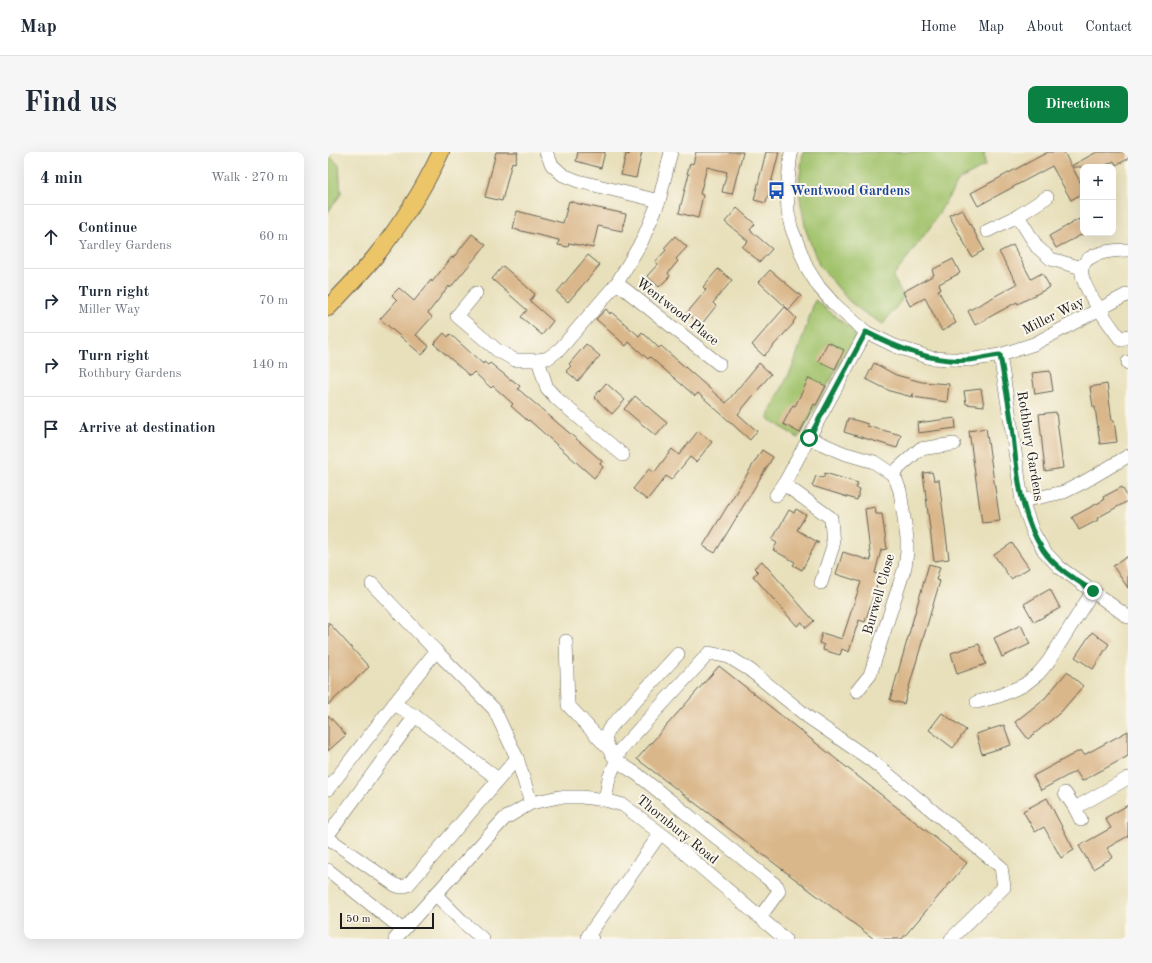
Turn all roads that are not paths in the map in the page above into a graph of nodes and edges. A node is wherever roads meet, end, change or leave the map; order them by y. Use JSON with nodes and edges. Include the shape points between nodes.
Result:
{"nodes":[{"id":1,"x":441,"y":152,"type":"edge"},
{"id":2,"x":546,"y":152,"type":"edge"},
{"id":3,"x":672,"y":152,"type":"edge"},
{"id":4,"x":791,"y":152,"type":"edge"},
{"id":5,"x":1047,"y":197,"type":"dead end"},
{"id":6,"x":659,"y":201,"type":"junction"},
{"id":7,"x":1018,"y":216,"type":"junction"},
{"id":8,"x":987,"y":231,"type":"dead end"},
{"id":9,"x":1128,"y":250,"type":"edge"},
{"id":10,"x":1082,"y":268,"type":"junction"},
{"id":11,"x":617,"y":283,"type":"junction"},
{"id":12,"x":476,"y":293,"type":"dead end"},
{"id":13,"x":1128,"y":294,"type":"edge"},
{"id":14,"x":328,"y":308,"type":"edge"},
{"id":15,"x":1100,"y":309,"type":"junction"},
{"id":16,"x":866,"y":332,"type":"junction"},
{"id":17,"x":1128,"y":336,"type":"edge"},
{"id":18,"x":1000,"y":355,"type":"junction"},
{"id":19,"x":538,"y":360,"type":"junction"},
{"id":20,"x":719,"y":364,"type":"dead end"},
{"id":21,"x":809,"y":438,"type":"junction"},
{"id":22,"x":954,"y":444,"type":"dead end"},
{"id":23,"x":623,"y":455,"type":"dead end"},
{"id":24,"x":1128,"y":456,"type":"edge"},
{"id":25,"x":892,"y":474,"type":"junction"},
{"id":26,"x":784,"y":484,"type":"junction"},
{"id":27,"x":776,"y":495,"type":"dead end"},
{"id":28,"x":1022,"y":501,"type":"junction"},
{"id":29,"x":821,"y":583,"type":"dead end"},
{"id":30,"x":372,"y":584,"type":"dead end"},
{"id":31,"x":1093,"y":591,"type":"junction"},
{"id":32,"x":1128,"y":617,"type":"edge"},
{"id":33,"x":566,"y":641,"type":"dead end"},
{"id":34,"x":436,"y":652,"type":"junction"},
{"id":35,"x":678,"y":654,"type":"dead end"},
{"id":36,"x":857,"y":691,"type":"dead end"},
{"id":37,"x":977,"y":702,"type":"dead end"},
{"id":38,"x":394,"y":704,"type":"junction"},
{"id":39,"x":415,"y":716,"type":"junction"},
{"id":40,"x":607,"y":747,"type":"junction"},
{"id":41,"x":517,"y":758,"type":"junction"},
{"id":42,"x":615,"y":760,"type":"junction"},
{"id":43,"x":1128,"y":778,"type":"edge"},
{"id":44,"x":498,"y":779,"type":"junction"},
{"id":45,"x":328,"y":789,"type":"edge"},
{"id":46,"x":1065,"y":793,"type":"dead end"},
{"id":47,"x":605,"y":800,"type":"junction"},
{"id":48,"x":531,"y":803,"type":"junction"},
{"id":49,"x":1075,"y":808,"type":"junction"},
{"id":50,"x":1081,"y":820,"type":"dead end"},
{"id":51,"x":660,"y":834,"type":"junction"},
{"id":52,"x":328,"y":835,"type":"edge"},
{"id":53,"x":328,"y":838,"type":"edge"},
{"id":54,"x":328,"y":870,"type":"edge"},
{"id":55,"x":436,"y":894,"type":"junction"},
{"id":56,"x":760,"y":917,"type":"junction"},
{"id":57,"x":399,"y":934,"type":"edge"},
{"id":58,"x":482,"y":939,"type":"edge"},
{"id":59,"x":592,"y":939,"type":"edge"},
{"id":60,"x":785,"y":939,"type":"edge"},
{"id":61,"x":951,"y":939,"type":"edge"}],
"edges":[{"from":1,"to":14,"type":"main road","via":[[414,202],[374,258]]},
{"from":2,"to":6,"type":"street","via":[[552,165],[563,175]]},
{"from":3,"to":6,"type":"street"},
{"from":4,"to":16,"type":"street","name":"Miller Way","via":[[787,190],[788,212],[807,268],[834,304]]},
{"from":5,"to":7,"type":"street"},
{"from":6,"to":11,"type":"street","via":[[642,241]]},
{"from":7,"to":8,"type":"street"},
{"from":7,"to":10,"type":"street","via":[[1036,247],[1050,259]]},
{"from":9,"to":10,"type":"street","via":[[1099,253]]},
{"from":10,"to":15,"type":"street","via":[[1082,280]]},
{"from":11,"to":19,"type":"street","via":[[560,349],[548,358]]},
{"from":11,"to":20,"type":"street","name":"Wentwood Place"},
{"from":12,"to":19,"type":"street","via":[[457,316],[497,350],[515,360]]},
{"from":13,"to":15,"type":"street","name":"Miller Way"},
{"from":15,"to":17,"type":"street","via":[[1121,340]]},
{"from":15,"to":18,"type":"street","name":"Miller Way","via":[[1034,344]]},
{"from":16,"to":18,"type":"street","name":"Miller Way","via":[[895,346],[931,358],[968,360]]},
{"from":16,"to":21,"type":"street"},
{"from":18,"to":28,"type":"street","name":"Rothbury Gardens"},
{"from":19,"to":23,"type":"street","via":[[547,388]]},
{"from":21,"to":25,"type":"street","via":[[843,454],[874,462]]},
{"from":21,"to":26,"type":"street"},
{"from":22,"to":25,"type":"street","via":[[920,449]]},
{"from":24,"to":28,"type":"street","via":[[1064,492]]},
{"from":25,"to":36,"type":"street","name":"Burwell Close","via":[[900,491],[907,552],[870,675]]},
{"from":26,"to":27,"type":"street"},
{"from":26,"to":29,"type":"street","via":[[831,518],[833,546]]},
{"from":28,"to":31,"type":"street","name":"Rothbury Gardens","via":[[1033,532],[1044,551],[1059,567]]},
{"from":30,"to":34,"type":"street"},
{"from":31,"to":32,"type":"street","name":"Rothbury Gardens"},
{"from":31,"to":37,"type":"street","via":[[1038,674],[1024,685]]},
{"from":33,"to":40,"type":"street","via":[[568,705]]},
{"from":34,"to":38,"type":"street"},
{"from":34,"to":41,"type":"street","via":[[494,709]]},
{"from":35,"to":40,"type":"street","via":[[609,729],[605,737]]},
{"from":38,"to":39,"type":"street"},
{"from":38,"to":45,"type":"street"},
{"from":39,"to":44,"type":"street"},
{"from":39,"to":52,"type":"street"},
{"from":40,"to":42,"type":"street"},
{"from":41,"to":44,"type":"street"},
{"from":41,"to":48,"type":"street"},
{"from":42,"to":47,"type":"street"},
{"from":42,"to":56,"type":"street","via":[[637,774],[777,886],[779,891]]},
{"from":42,"to":61,"type":"street","via":[[621,748],[709,652],[729,657],[750,670],[808,717],[872,761],[1001,867],[1004,887]]},
{"from":43,"to":49,"type":"street"},
{"from":44,"to":53,"type":"street","via":[[408,885],[395,885]]},
{"from":46,"to":49,"type":"street"},
{"from":47,"to":48,"type":"street","name":"Thornbury Road","via":[[559,797]]},
{"from":47,"to":51,"type":"street","name":"Thornbury Road","via":[[623,805]]},
{"from":48,"to":55,"type":"street","name":"Thornbury Road","via":[[504,819]]},
{"from":49,"to":50,"type":"street"},
{"from":51,"to":56,"type":"street","name":"Thornbury Road"},
{"from":51,"to":59,"type":"street","via":[[588,936]]},
{"from":54,"to":57,"type":"street"},
{"from":55,"to":57,"type":"street","name":"Thornbury Road"},
{"from":55,"to":58,"type":"street"},
{"from":56,"to":60,"type":"street","name":"Thornbury Road"}]}
